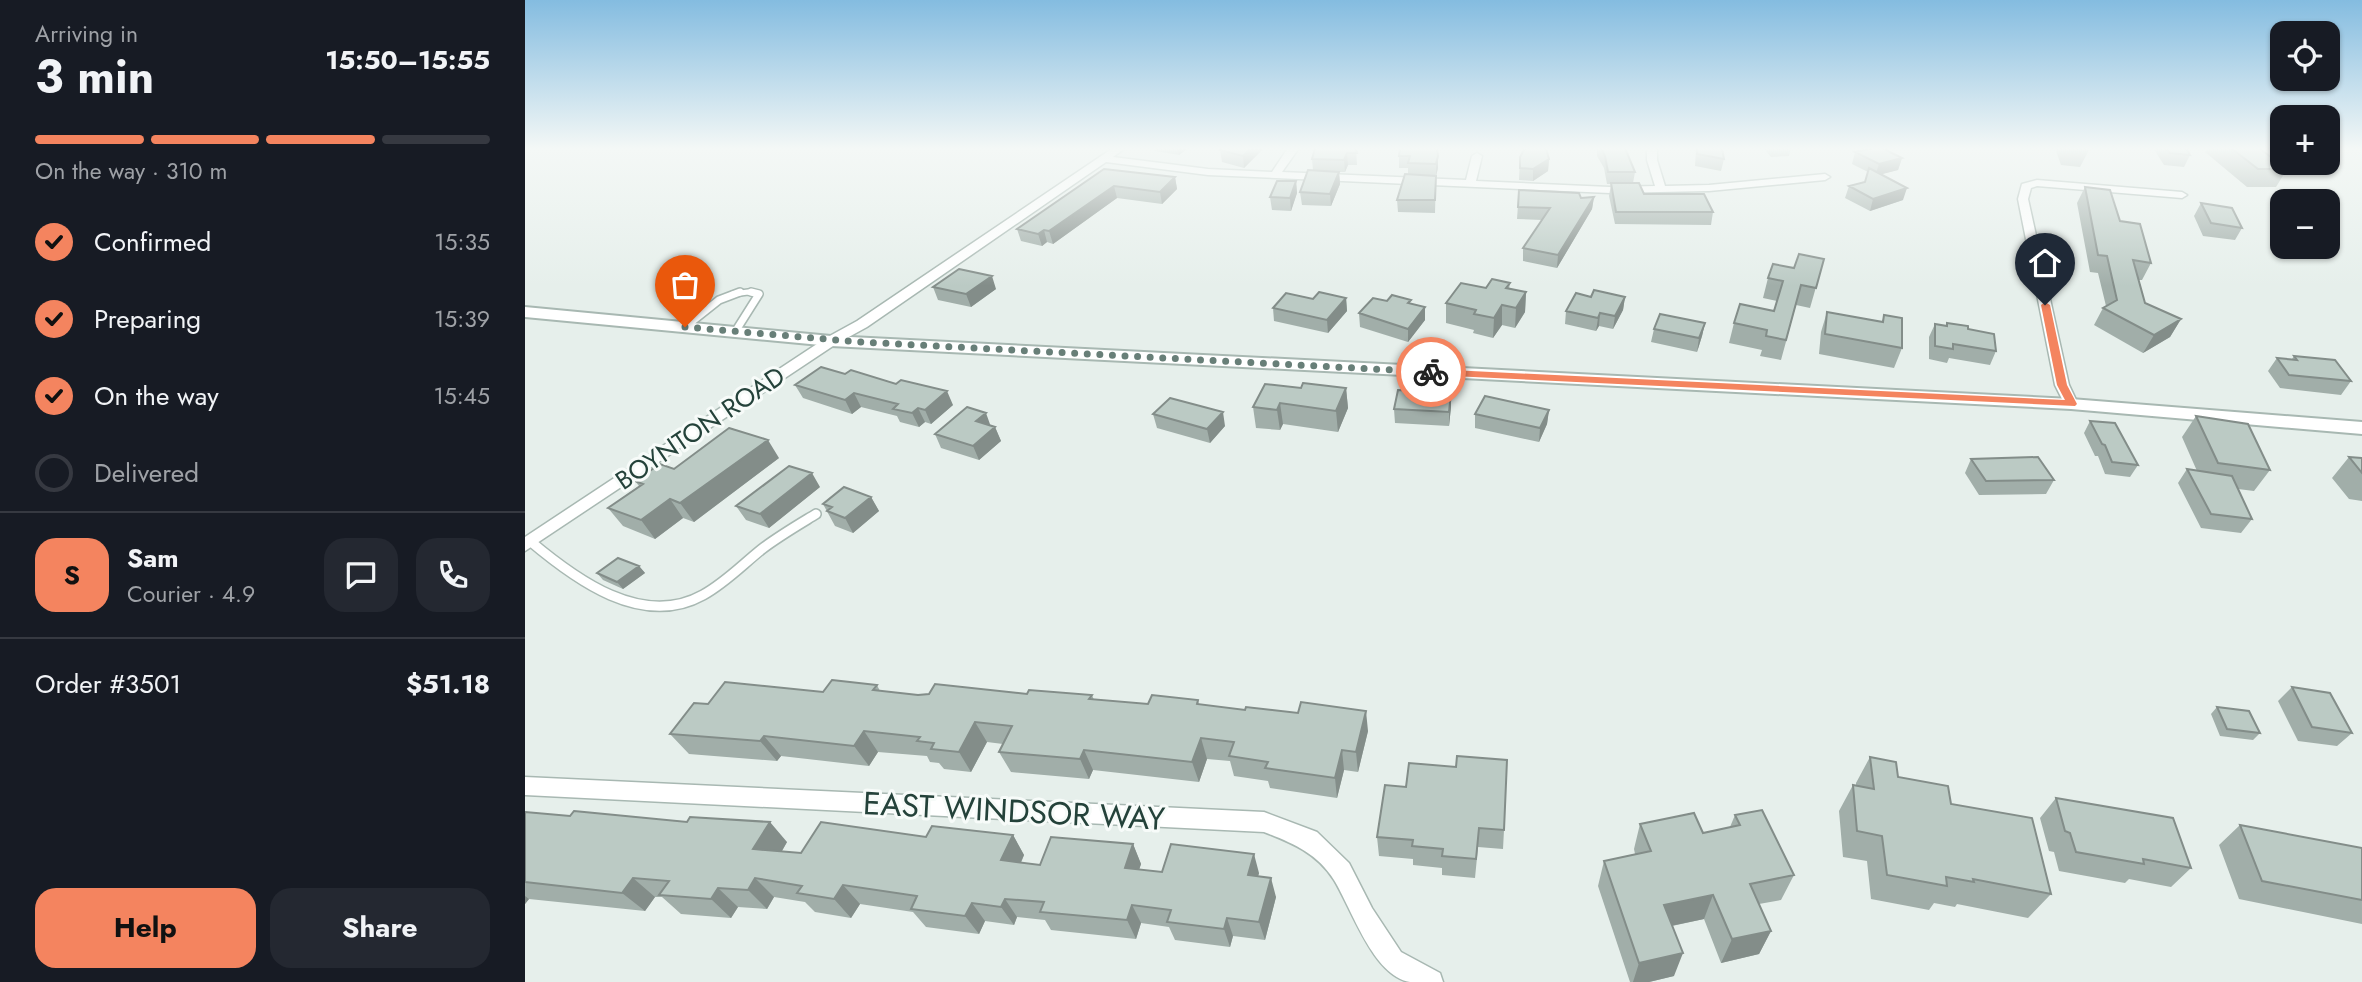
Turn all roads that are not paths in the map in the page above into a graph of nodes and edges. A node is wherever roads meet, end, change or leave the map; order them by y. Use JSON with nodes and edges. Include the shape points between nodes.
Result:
{"nodes":[{"id":1,"x":1053,"y":194,"type":"edge"},
{"id":2,"x":2025,"y":194,"type":"edge"},
{"id":3,"x":2168,"y":194,"type":"edge"},
{"id":4,"x":2182,"y":195,"type":"dead end"},
{"id":5,"x":525,"y":312,"type":"edge"},
{"id":6,"x":685,"y":327,"type":"junction"},
{"id":7,"x":735,"y":332,"type":"junction"},
{"id":8,"x":831,"y":341,"type":"junction"},
{"id":9,"x":2071,"y":404,"type":"junction"},
{"id":10,"x":2362,"y":428,"type":"edge"},
{"id":11,"x":816,"y":514,"type":"dead end"},
{"id":12,"x":528,"y":543,"type":"edge"},
{"id":13,"x":525,"y":786,"type":"edge"},
{"id":14,"x":1431,"y":982,"type":"edge"}],
"edges":[{"from":1,"to":8,"type":"street","name":"BOYNTON ROAD"},
{"from":2,"to":9,"type":"street","via":[[2062,385]]},
{"from":3,"to":4,"type":"street"},
{"from":5,"to":6,"type":"street"},
{"from":6,"to":7,"type":"street"},
{"from":6,"to":7,"type":"lane","via":[[731,293],[747,290],[759,294]]},
{"from":7,"to":8,"type":"street"},
{"from":8,"to":9,"type":"street"},
{"from":8,"to":12,"type":"street","name":"BOYNTON ROAD"},
{"from":9,"to":10,"type":"street"},
{"from":11,"to":12,"type":"lane","via":[[761,550],[721,584],[691,601],[672,605],[636,602],[599,589]]},
{"from":13,"to":14,"type":"street","name":"EAST WINDSOR WAY","via":[[1264,822],[1309,839],[1341,871],[1393,960]]}]}
